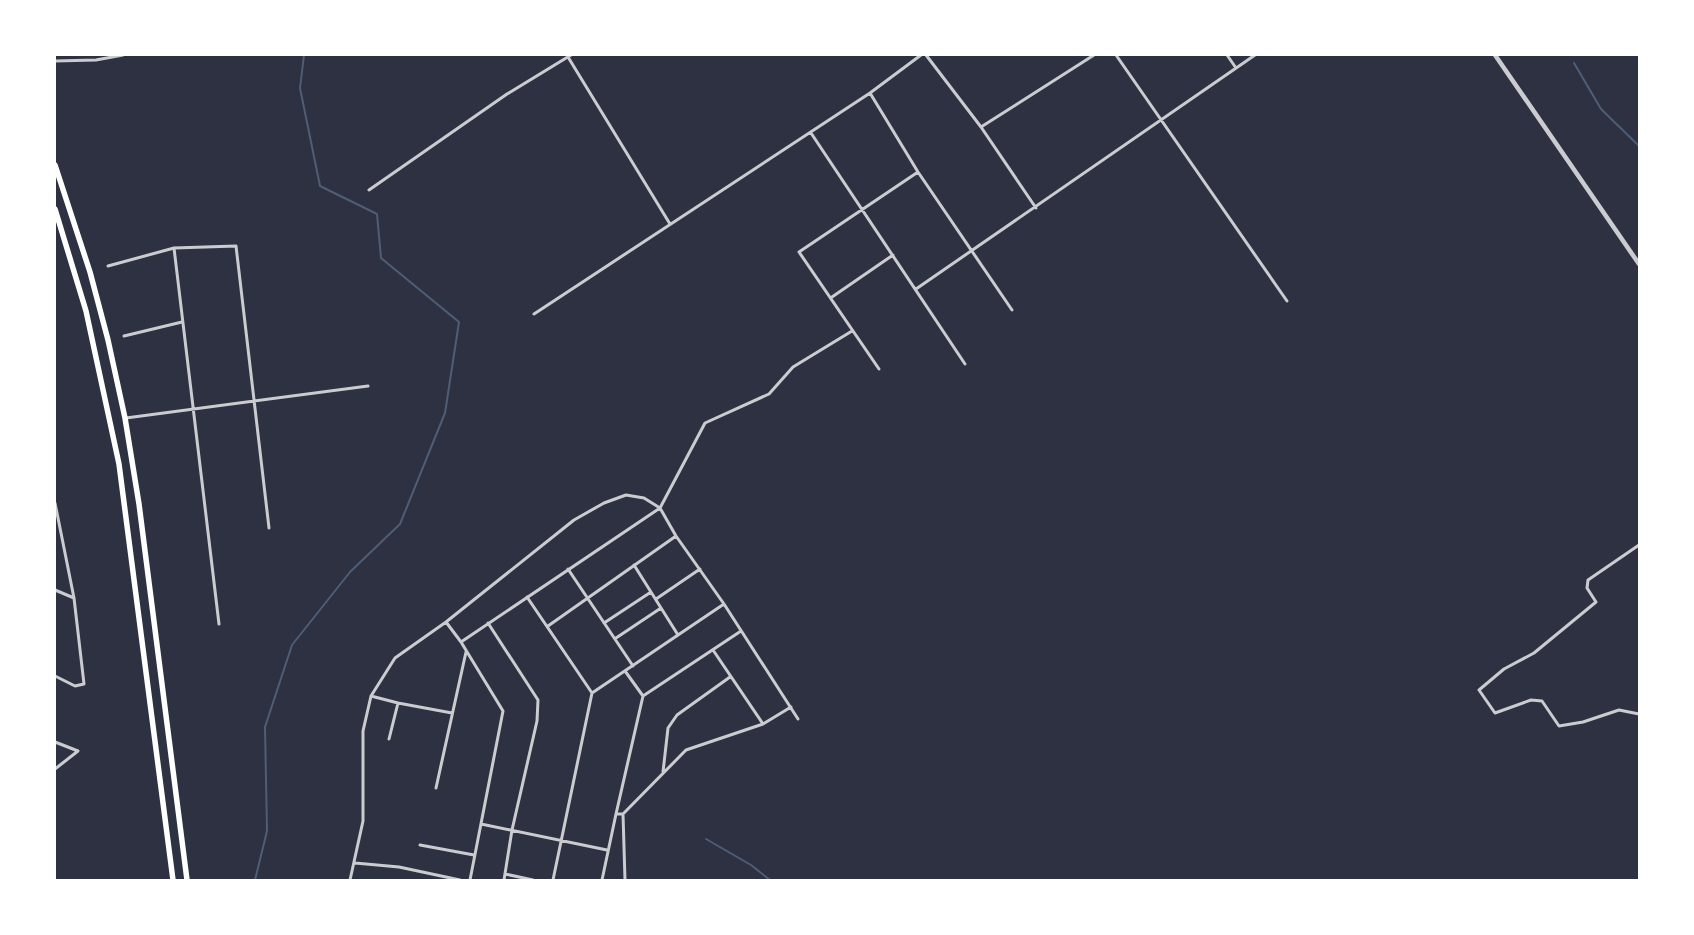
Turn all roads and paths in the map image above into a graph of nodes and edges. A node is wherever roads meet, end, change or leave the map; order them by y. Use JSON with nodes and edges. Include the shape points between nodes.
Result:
{"nodes":[{"id":1,"x":123,"y":55,"type":"edge"},
{"id":2,"x":921,"y":55,"type":"edge"},
{"id":3,"x":926,"y":55,"type":"edge"},
{"id":4,"x":1094,"y":55,"type":"edge"},
{"id":5,"x":1116,"y":55,"type":"edge"},
{"id":6,"x":1227,"y":55,"type":"edge"},
{"id":7,"x":1255,"y":55,"type":"edge"},
{"id":8,"x":1495,"y":55,"type":"edge"},
{"id":9,"x":569,"y":56,"type":"edge"},
{"id":10,"x":55,"y":61,"type":"edge"},
{"id":11,"x":1236,"y":68,"type":"junction"},
{"id":12,"x":870,"y":93,"type":"junction"},
{"id":13,"x":1162,"y":120,"type":"junction"},
{"id":14,"x":982,"y":127,"type":"junction"},
{"id":15,"x":811,"y":132,"type":"junction"},
{"id":16,"x":55,"y":165,"type":"edge"},
{"id":17,"x":918,"y":172,"type":"junction"},
{"id":18,"x":369,"y":190,"type":"dead end"},
{"id":19,"x":1036,"y":208,"type":"junction"},
{"id":20,"x":55,"y":209,"type":"edge"},
{"id":21,"x":863,"y":210,"type":"junction"},
{"id":22,"x":670,"y":224,"type":"junction"},
{"id":23,"x":174,"y":248,"type":"junction"},
{"id":24,"x":973,"y":251,"type":"junction"},
{"id":25,"x":893,"y":255,"type":"junction"},
{"id":26,"x":1639,"y":264,"type":"edge"},
{"id":27,"x":108,"y":266,"type":"dead end"},
{"id":28,"x":916,"y":289,"type":"junction"},
{"id":29,"x":832,"y":297,"type":"junction"},
{"id":30,"x":1287,"y":301,"type":"dead end"},
{"id":31,"x":1012,"y":310,"type":"dead end"},
{"id":32,"x":534,"y":314,"type":"dead end"},
{"id":33,"x":182,"y":322,"type":"junction"},
{"id":34,"x":852,"y":331,"type":"junction"},
{"id":35,"x":124,"y":336,"type":"dead end"},
{"id":36,"x":965,"y":364,"type":"dead end"},
{"id":37,"x":879,"y":369,"type":"dead end"},
{"id":38,"x":368,"y":386,"type":"dead end"},
{"id":39,"x":254,"y":401,"type":"junction"},
{"id":40,"x":193,"y":410,"type":"junction"},
{"id":41,"x":125,"y":418,"type":"junction"},
{"id":42,"x":55,"y":503,"type":"edge"},
{"id":43,"x":660,"y":508,"type":"junction"},
{"id":44,"x":269,"y":528,"type":"dead end"},
{"id":45,"x":676,"y":536,"type":"junction"},
{"id":46,"x":1639,"y":545,"type":"edge"},
{"id":47,"x":634,"y":565,"type":"junction"},
{"id":48,"x":568,"y":569,"type":"junction"},
{"id":49,"x":700,"y":569,"type":"junction"},
{"id":50,"x":55,"y":590,"type":"edge"},
{"id":51,"x":651,"y":592,"type":"junction"},
{"id":52,"x":527,"y":597,"type":"junction"},
{"id":53,"x":589,"y":597,"type":"junction"},
{"id":54,"x":74,"y":598,"type":"junction"},
{"id":55,"x":656,"y":598,"type":"junction"},
{"id":56,"x":724,"y":604,"type":"junction"},
{"id":57,"x":661,"y":608,"type":"junction"},
{"id":58,"x":446,"y":622,"type":"junction"},
{"id":59,"x":604,"y":622,"type":"junction"},
{"id":60,"x":488,"y":623,"type":"junction"},
{"id":61,"x":219,"y":624,"type":"dead end"},
{"id":62,"x":548,"y":626,"type":"junction"},
{"id":63,"x":741,"y":631,"type":"junction"},
{"id":64,"x":678,"y":635,"type":"junction"},
{"id":65,"x":615,"y":639,"type":"junction"},
{"id":66,"x":461,"y":642,"type":"junction"},
{"id":67,"x":712,"y":650,"type":"junction"},
{"id":68,"x":466,"y":651,"type":"junction"},
{"id":69,"x":633,"y":666,"type":"junction"},
{"id":70,"x":625,"y":671,"type":"junction"},
{"id":71,"x":55,"y":676,"type":"edge"},
{"id":72,"x":730,"y":677,"type":"junction"},
{"id":73,"x":592,"y":693,"type":"junction"},
{"id":74,"x":371,"y":696,"type":"junction"},
{"id":75,"x":642,"y":696,"type":"junction"},
{"id":76,"x":398,"y":703,"type":"junction"},
{"id":77,"x":791,"y":707,"type":"junction"},
{"id":78,"x":452,"y":713,"type":"junction"},
{"id":79,"x":1639,"y":714,"type":"edge"},
{"id":80,"x":798,"y":719,"type":"dead end"},
{"id":81,"x":763,"y":724,"type":"junction"},
{"id":82,"x":389,"y":739,"type":"dead end"},
{"id":83,"x":55,"y":742,"type":"edge"},
{"id":84,"x":55,"y":768,"type":"edge"},
{"id":85,"x":663,"y":773,"type":"junction"},
{"id":86,"x":436,"y":788,"type":"dead end"},
{"id":87,"x":616,"y":814,"type":"junction"},
{"id":88,"x":623,"y":814,"type":"junction"},
{"id":89,"x":481,"y":824,"type":"junction"},
{"id":90,"x":512,"y":830,"type":"junction"},
{"id":91,"x":561,"y":840,"type":"junction"},
{"id":92,"x":420,"y":844,"type":"dead end"},
{"id":93,"x":607,"y":850,"type":"junction"},
{"id":94,"x":474,"y":855,"type":"junction"},
{"id":95,"x":355,"y":863,"type":"junction"},
{"id":96,"x":504,"y":874,"type":"junction"},
{"id":97,"x":173,"y":880,"type":"edge"},
{"id":98,"x":187,"y":880,"type":"edge"},
{"id":99,"x":350,"y":880,"type":"edge"},
{"id":100,"x":460,"y":880,"type":"edge"},
{"id":101,"x":470,"y":880,"type":"edge"},
{"id":102,"x":504,"y":880,"type":"edge"},
{"id":103,"x":533,"y":880,"type":"edge"},
{"id":104,"x":553,"y":880,"type":"edge"},
{"id":105,"x":602,"y":880,"type":"edge"},
{"id":106,"x":625,"y":880,"type":"edge"}],
"edges":[{"from":1,"to":10,"type":"street","via":[[96,60]]},
{"from":2,"to":12,"type":"street"},
{"from":3,"to":14,"type":"street"},
{"from":4,"to":14,"type":"street"},
{"from":5,"to":13,"type":"street"},
{"from":6,"to":11,"type":"street"},
{"from":7,"to":11,"type":"street"},
{"from":8,"to":26,"type":"street"},
{"from":9,"to":18,"type":"street","via":[[507,94]]},
{"from":9,"to":22,"type":"street"},
{"from":11,"to":13,"type":"street"},
{"from":12,"to":15,"type":"street"},
{"from":12,"to":17,"type":"street"},
{"from":13,"to":19,"type":"street"},
{"from":13,"to":30,"type":"street"},
{"from":14,"to":19,"type":"street"},
{"from":15,"to":21,"type":"street"},
{"from":15,"to":22,"type":"street"},
{"from":16,"to":41,"type":"main road","via":[[90,272]]},
{"from":17,"to":21,"type":"street"},
{"from":17,"to":24,"type":"street"},
{"from":19,"to":24,"type":"street"},
{"from":20,"to":97,"type":"main road","via":[[86,311],[117,455]]},
{"from":21,"to":25,"type":"street"},
{"from":21,"to":29,"type":"street","via":[[799,252]]},
{"from":22,"to":32,"type":"street"},
{"from":23,"to":27,"type":"street"},
{"from":23,"to":33,"type":"street"},
{"from":23,"to":39,"type":"street","via":[[236,246]]},
{"from":24,"to":28,"type":"street"},
{"from":24,"to":31,"type":"street"},
{"from":25,"to":28,"type":"street"},
{"from":25,"to":29,"type":"street"},
{"from":28,"to":36,"type":"street"},
{"from":29,"to":34,"type":"street"},
{"from":33,"to":35,"type":"street"},
{"from":33,"to":40,"type":"street"},
{"from":34,"to":37,"type":"street"},
{"from":34,"to":43,"type":"street","via":[[793,367],[768,394],[705,423]]},
{"from":38,"to":39,"type":"street"},
{"from":39,"to":40,"type":"street"},
{"from":39,"to":44,"type":"street"},
{"from":40,"to":41,"type":"street"},
{"from":40,"to":61,"type":"street"},
{"from":41,"to":98,"type":"main road"},
{"from":42,"to":54,"type":"street"},
{"from":43,"to":45,"type":"street"},
{"from":43,"to":48,"type":"street"},
{"from":43,"to":58,"type":"street","via":[[644,498],[626,495],[604,503],[574,520]]},
{"from":45,"to":47,"type":"street"},
{"from":45,"to":49,"type":"street"},
{"from":46,"to":79,"type":"street","via":[[1588,580],[1587,588],[1596,602],[1534,653],[1504,670],[1479,690],[1495,713],[1531,700],[1542,701],[1559,726],[1619,710]]},
{"from":47,"to":51,"type":"street"},
{"from":47,"to":53,"type":"street"},
{"from":48,"to":52,"type":"street"},
{"from":48,"to":53,"type":"street"},
{"from":49,"to":55,"type":"street"},
{"from":49,"to":56,"type":"street"},
{"from":50,"to":54,"type":"street"},
{"from":51,"to":55,"type":"street"},
{"from":51,"to":59,"type":"street"},
{"from":52,"to":60,"type":"street"},
{"from":52,"to":62,"type":"street"},
{"from":53,"to":59,"type":"street"},
{"from":53,"to":62,"type":"street"},
{"from":54,"to":71,"type":"street","via":[[84,684],[76,686]]},
{"from":55,"to":57,"type":"street"},
{"from":56,"to":63,"type":"street"},
{"from":56,"to":64,"type":"street"},
{"from":57,"to":64,"type":"street"},
{"from":57,"to":65,"type":"street"},
{"from":58,"to":66,"type":"street"},
{"from":58,"to":74,"type":"street","via":[[395,658]]},
{"from":59,"to":65,"type":"street"},
{"from":60,"to":66,"type":"street"},
{"from":60,"to":90,"type":"street","via":[[538,700]]},
{"from":62,"to":73,"type":"street"},
{"from":63,"to":67,"type":"street"},
{"from":63,"to":77,"type":"street"},
{"from":64,"to":69,"type":"street"},
{"from":65,"to":69,"type":"street"},
{"from":66,"to":68,"type":"street"},
{"from":67,"to":72,"type":"street"},
{"from":67,"to":75,"type":"street"},
{"from":68,"to":78,"type":"street"},
{"from":68,"to":89,"type":"street","via":[[503,711]]},
{"from":69,"to":70,"type":"street"},
{"from":70,"to":73,"type":"street"},
{"from":70,"to":75,"type":"street"},
{"from":72,"to":81,"type":"street"},
{"from":72,"to":85,"type":"street","via":[[677,715],[668,728]]},
{"from":73,"to":91,"type":"street"},
{"from":74,"to":76,"type":"street"},
{"from":74,"to":95,"type":"street","via":[[363,731],[363,820]]},
{"from":75,"to":87,"type":"street"},
{"from":76,"to":78,"type":"street"},
{"from":76,"to":82,"type":"street"},
{"from":77,"to":80,"type":"street"},
{"from":77,"to":81,"type":"street"},
{"from":78,"to":86,"type":"street"},
{"from":81,"to":85,"type":"street","via":[[686,750]]},
{"from":83,"to":84,"type":"street","via":[[78,751]]},
{"from":85,"to":88,"type":"street"},
{"from":87,"to":88,"type":"street"},
{"from":87,"to":93,"type":"street"},
{"from":88,"to":106,"type":"street"},
{"from":89,"to":90,"type":"street"},
{"from":89,"to":94,"type":"street"},
{"from":90,"to":91,"type":"street"},
{"from":90,"to":96,"type":"street"},
{"from":91,"to":93,"type":"street"},
{"from":91,"to":104,"type":"street"},
{"from":92,"to":94,"type":"street"},
{"from":93,"to":105,"type":"street"},
{"from":94,"to":101,"type":"street"},
{"from":95,"to":99,"type":"street"},
{"from":95,"to":100,"type":"street"},
{"from":96,"to":102,"type":"street"},
{"from":96,"to":103,"type":"street"}]}
